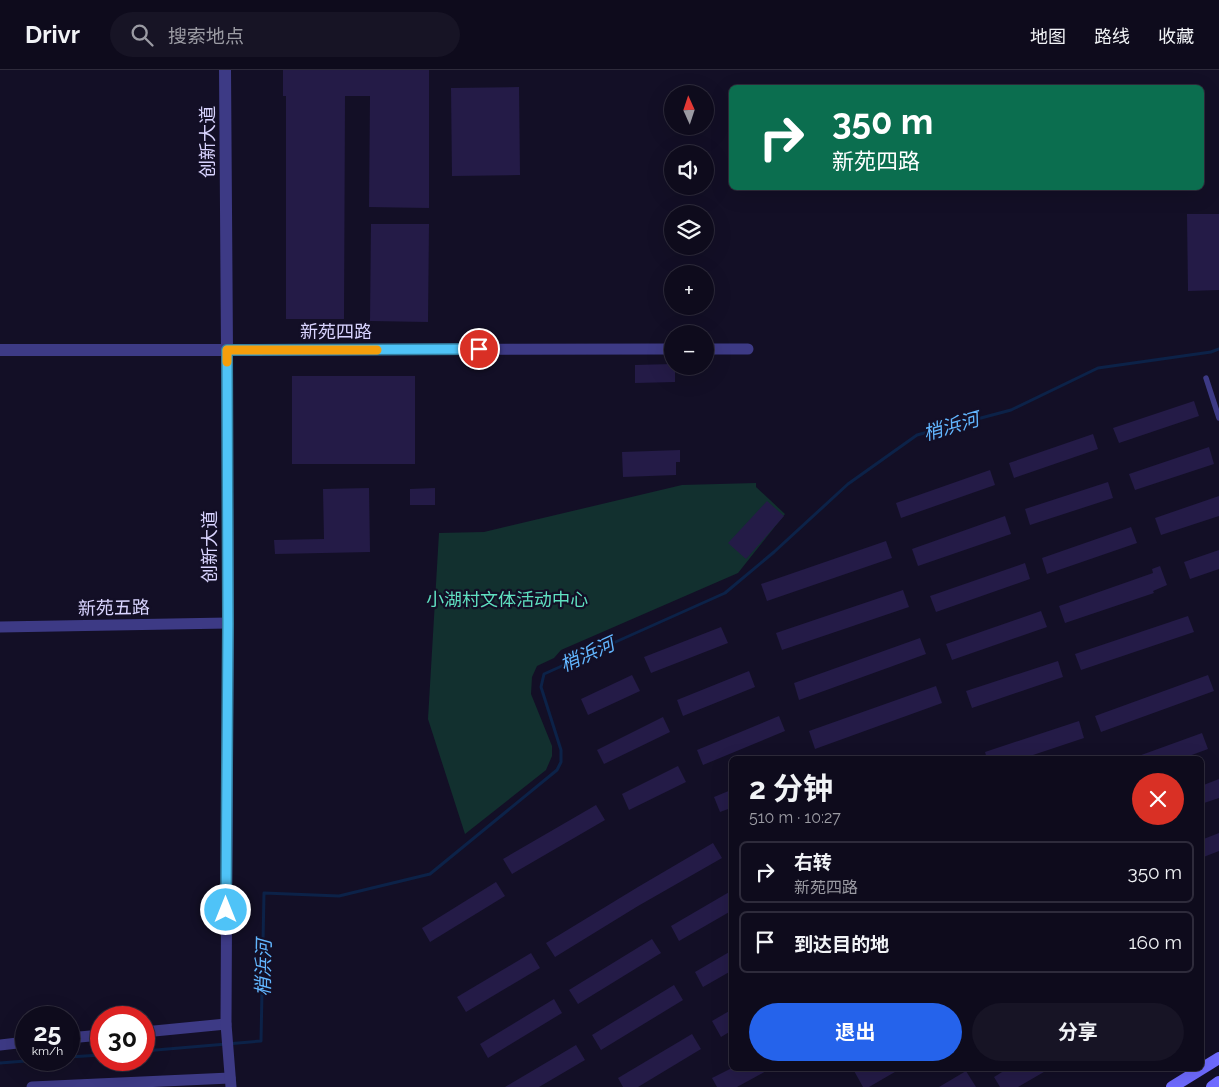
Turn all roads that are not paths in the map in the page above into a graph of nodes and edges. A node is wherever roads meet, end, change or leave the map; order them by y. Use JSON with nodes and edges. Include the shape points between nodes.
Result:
{"nodes":[{"id":1,"x":226,"y":70,"type":"edge"},
{"id":2,"x":664,"y":349,"type":"edge"},
{"id":3,"x":714,"y":349,"type":"edge"},
{"id":4,"x":748,"y":349,"type":"dead end"},
{"id":5,"x":0,"y":350,"type":"edge"},
{"id":6,"x":227,"y":350,"type":"junction"},
{"id":7,"x":1206,"y":378,"type":"dead end"},
{"id":8,"x":1219,"y":418,"type":"edge"},
{"id":9,"x":228,"y":623,"type":"junction"},
{"id":10,"x":0,"y":627,"type":"edge"},
{"id":11,"x":226,"y":1024,"type":"junction"},
{"id":12,"x":155,"y":1031,"type":"edge"},
{"id":13,"x":15,"y":1043,"type":"edge"},
{"id":14,"x":0,"y":1045,"type":"edge"},
{"id":15,"x":1219,"y":1058,"type":"edge"},
{"id":16,"x":1204,"y":1067,"type":"edge"},
{"id":17,"x":1198,"y":1071,"type":"edge"},
{"id":18,"x":1219,"y":1082,"type":"edge"},
{"id":19,"x":230,"y":1083,"type":"edge"},
{"id":20,"x":32,"y":1087,"type":"edge"},
{"id":21,"x":1172,"y":1087,"type":"edge"},
{"id":22,"x":1212,"y":1087,"type":"edge"}],
"edges":[{"from":1,"to":6,"type":"street","name":"创新大道"},
{"from":2,"to":6,"type":"street","name":"新苑四路"},
{"from":3,"to":4,"type":"street"},
{"from":5,"to":6,"type":"street","name":"新苑四路"},
{"from":6,"to":9,"type":"street","name":"创新大道"},
{"from":7,"to":8,"type":"lane"},
{"from":9,"to":10,"type":"street","name":"新苑五路"},
{"from":9,"to":11,"type":"street","name":"创新大道"},
{"from":11,"to":12,"type":"street"},
{"from":11,"to":19,"type":"street","name":"创新大道"},
{"from":13,"to":14,"type":"street"},
{"from":15,"to":16,"type":"main road"},
{"from":17,"to":21,"type":"main road"},
{"from":18,"to":22,"type":"main road"},
{"from":19,"to":20,"type":"street"}]}
